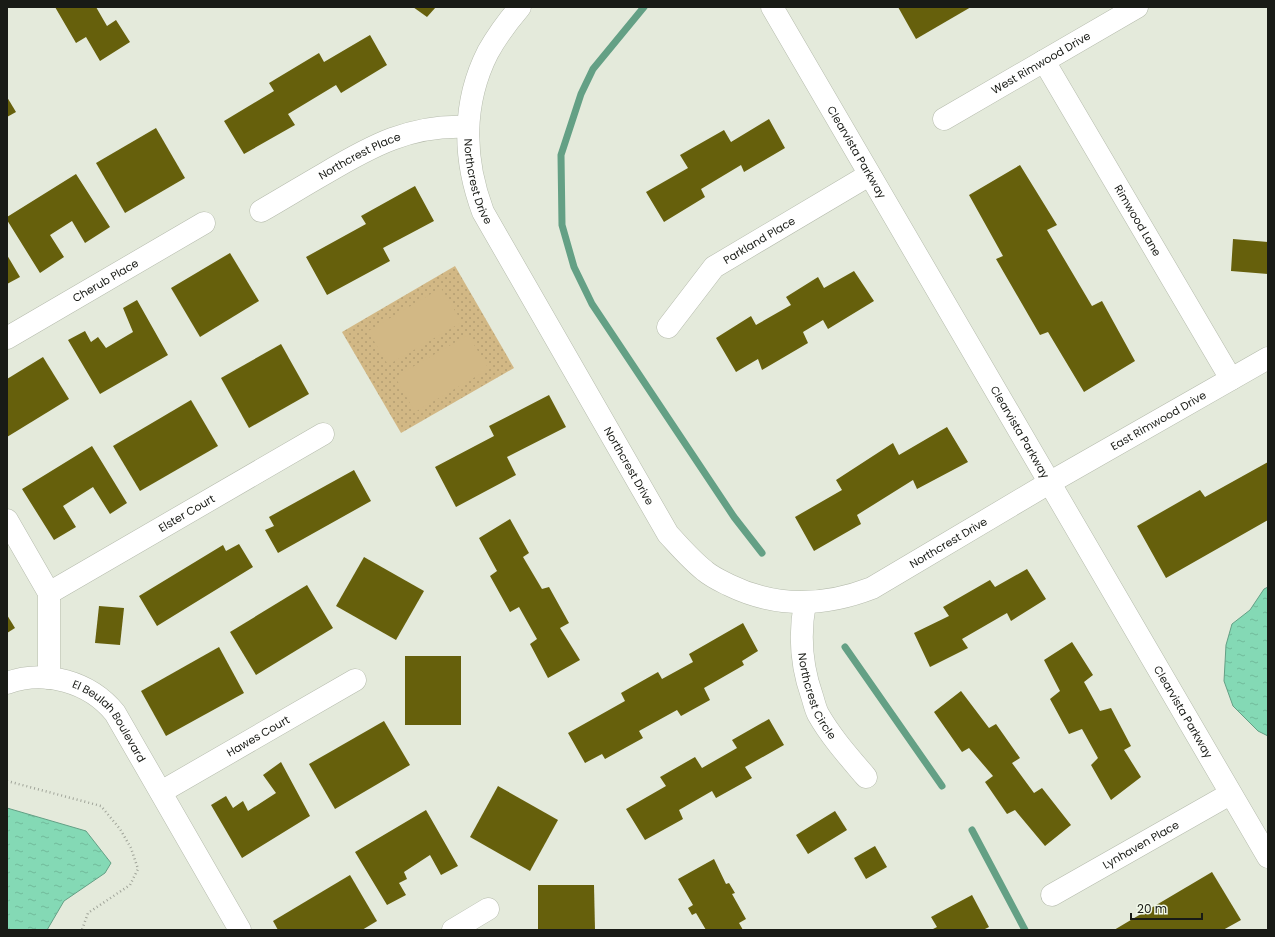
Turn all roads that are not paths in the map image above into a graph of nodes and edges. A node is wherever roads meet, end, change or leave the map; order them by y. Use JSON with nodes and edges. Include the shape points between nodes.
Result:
{"nodes":[{"id":1,"x":520,"y":7,"type":"edge"},
{"id":2,"x":772,"y":7,"type":"edge"},
{"id":3,"x":1137,"y":7,"type":"edge"},
{"id":4,"x":1044,"y":61,"type":"junction"},
{"id":5,"x":944,"y":119,"type":"dead end"},
{"id":6,"x":468,"y":127,"type":"junction"},
{"id":7,"x":869,"y":174,"type":"junction"},
{"id":8,"x":261,"y":212,"type":"dead end"},
{"id":9,"x":204,"y":223,"type":"dead end"},
{"id":10,"x":668,"y":327,"type":"dead end"},
{"id":11,"x":7,"y":338,"type":"edge"},
{"id":12,"x":1268,"y":358,"type":"edge"},
{"id":13,"x":1231,"y":379,"type":"junction"},
{"id":14,"x":323,"y":434,"type":"dead end"},
{"id":15,"x":1049,"y":483,"type":"junction"},
{"id":16,"x":7,"y":520,"type":"edge"},
{"id":17,"x":49,"y":593,"type":"junction"},
{"id":18,"x":805,"y":603,"type":"junction"},
{"id":19,"x":49,"y":678,"type":"junction"},
{"id":20,"x":355,"y":680,"type":"dead end"},
{"id":21,"x":7,"y":683,"type":"edge"},
{"id":22,"x":866,"y":777,"type":"dead end"},
{"id":23,"x":161,"y":792,"type":"junction"},
{"id":24,"x":1230,"y":794,"type":"junction"},
{"id":25,"x":1268,"y":857,"type":"edge"},
{"id":26,"x":1052,"y":895,"type":"dead end"},
{"id":27,"x":488,"y":909,"type":"dead end"},
{"id":28,"x":240,"y":930,"type":"edge"},
{"id":29,"x":453,"y":930,"type":"edge"}],
"edges":[{"from":1,"to":6,"type":"street","name":"Northcrest Drive","via":[[488,52],[473,93]]},
{"from":2,"to":7,"type":"street","name":"Clearvista Parkway"},
{"from":3,"to":4,"type":"street","name":"West Rimwood Drive"},
{"from":4,"to":5,"type":"street","name":"West Rimwood Drive"},
{"from":4,"to":13,"type":"street","name":"Rimwood Lane"},
{"from":6,"to":8,"type":"street","name":"Northcrest Place","via":[[436,128],[392,138],[363,151]]},
{"from":6,"to":18,"type":"street","name":"Northcrest Drive","via":[[469,159],[475,191],[483,212],[668,534],[694,562],[721,581],[747,594]]},
{"from":7,"to":10,"type":"street","name":"Parkland Place","via":[[714,267]]},
{"from":7,"to":15,"type":"street","name":"Clearvista Parkway"},
{"from":9,"to":11,"type":"street","name":"Cherub Place"},
{"from":12,"to":13,"type":"street","name":"East Rimwood Drive"},
{"from":13,"to":15,"type":"street","name":"East Rimwood Drive"},
{"from":14,"to":17,"type":"street","name":"Elster Court"},
{"from":15,"to":18,"type":"street","name":"Northcrest Drive","via":[[872,588],[839,599]]},
{"from":15,"to":24,"type":"street","name":"Clearvista Parkway"},
{"from":16,"to":17,"type":"street"},
{"from":17,"to":19,"type":"street"},
{"from":18,"to":22,"type":"street","name":"Northcrest Circle","via":[[801,625],[806,681],[818,713],[836,742]]},
{"from":19,"to":21,"type":"street","name":"El Beulah Boulevard","via":[[28,678]]},
{"from":19,"to":23,"type":"street","name":"El Beulah Boulevard","via":[[77,684],[109,706]]},
{"from":20,"to":23,"type":"street","name":"Hawes Court"},
{"from":23,"to":28,"type":"street","name":"El Beulah Boulevard"},
{"from":24,"to":25,"type":"street","name":"Clearvista Parkway"},
{"from":24,"to":26,"type":"street","name":"Lynhaven Place"},
{"from":27,"to":29,"type":"street"}]}
